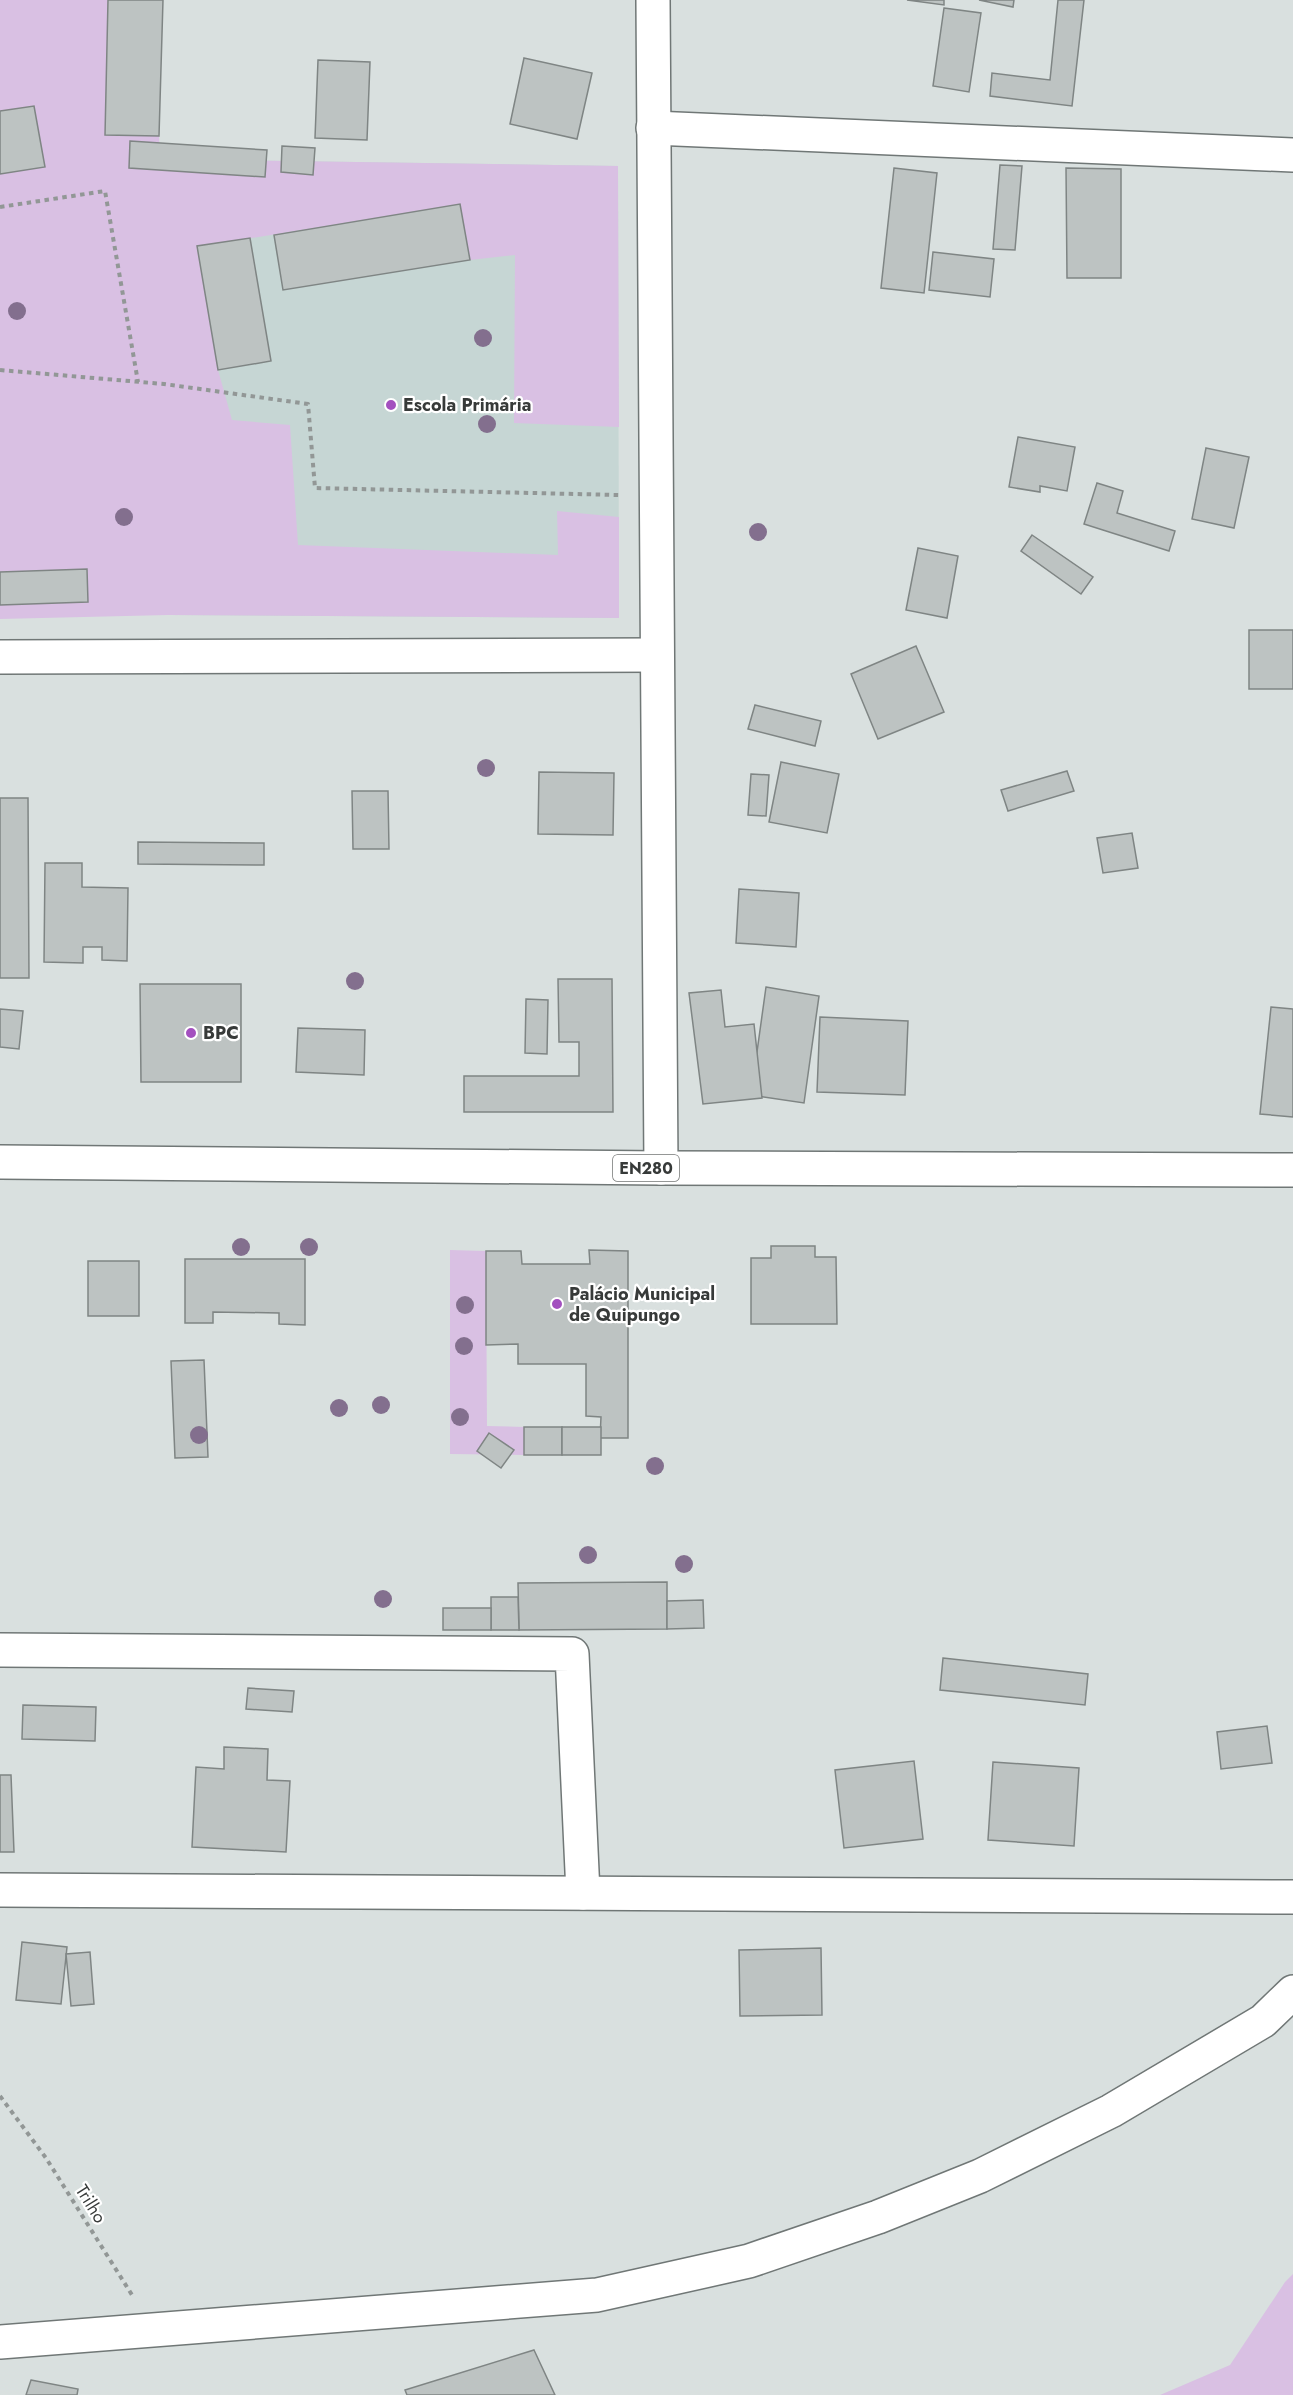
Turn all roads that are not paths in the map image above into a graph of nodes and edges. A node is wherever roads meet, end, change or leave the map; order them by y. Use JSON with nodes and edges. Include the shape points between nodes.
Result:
{"nodes":[{"id":1,"x":653,"y":0,"type":"edge"},
{"id":2,"x":653,"y":128,"type":"junction"},
{"id":3,"x":1293,"y":155,"type":"edge"},
{"id":4,"x":657,"y":655,"type":"junction"},
{"id":5,"x":0,"y":657,"type":"edge"},
{"id":6,"x":0,"y":1162,"type":"edge"},
{"id":7,"x":661,"y":1168,"type":"junction"},
{"id":8,"x":1293,"y":1170,"type":"edge"},
{"id":9,"x":0,"y":1650,"type":"edge"},
{"id":10,"x":0,"y":1890,"type":"edge"},
{"id":11,"x":583,"y":1893,"type":"junction"},
{"id":12,"x":1293,"y":1897,"type":"edge"},
{"id":13,"x":1293,"y":1992,"type":"edge"},
{"id":14,"x":0,"y":2342,"type":"edge"}],
"edges":[{"from":1,"to":2,"type":"street"},
{"from":2,"to":3,"type":"street"},
{"from":2,"to":4,"type":"street"},
{"from":4,"to":5,"type":"street"},
{"from":4,"to":7,"type":"street"},
{"from":6,"to":7,"type":"street","number":"EN280"},
{"from":7,"to":8,"type":"street","number":"EN280"},
{"from":9,"to":11,"type":"street","via":[[572,1654]]},
{"from":10,"to":11,"type":"street"},
{"from":11,"to":12,"type":"street"},
{"from":13,"to":14,"type":"street","via":[[1263,2021],[1111,2111],[1000,2166],[878,2217],[749,2261],[597,2295]]}]}
